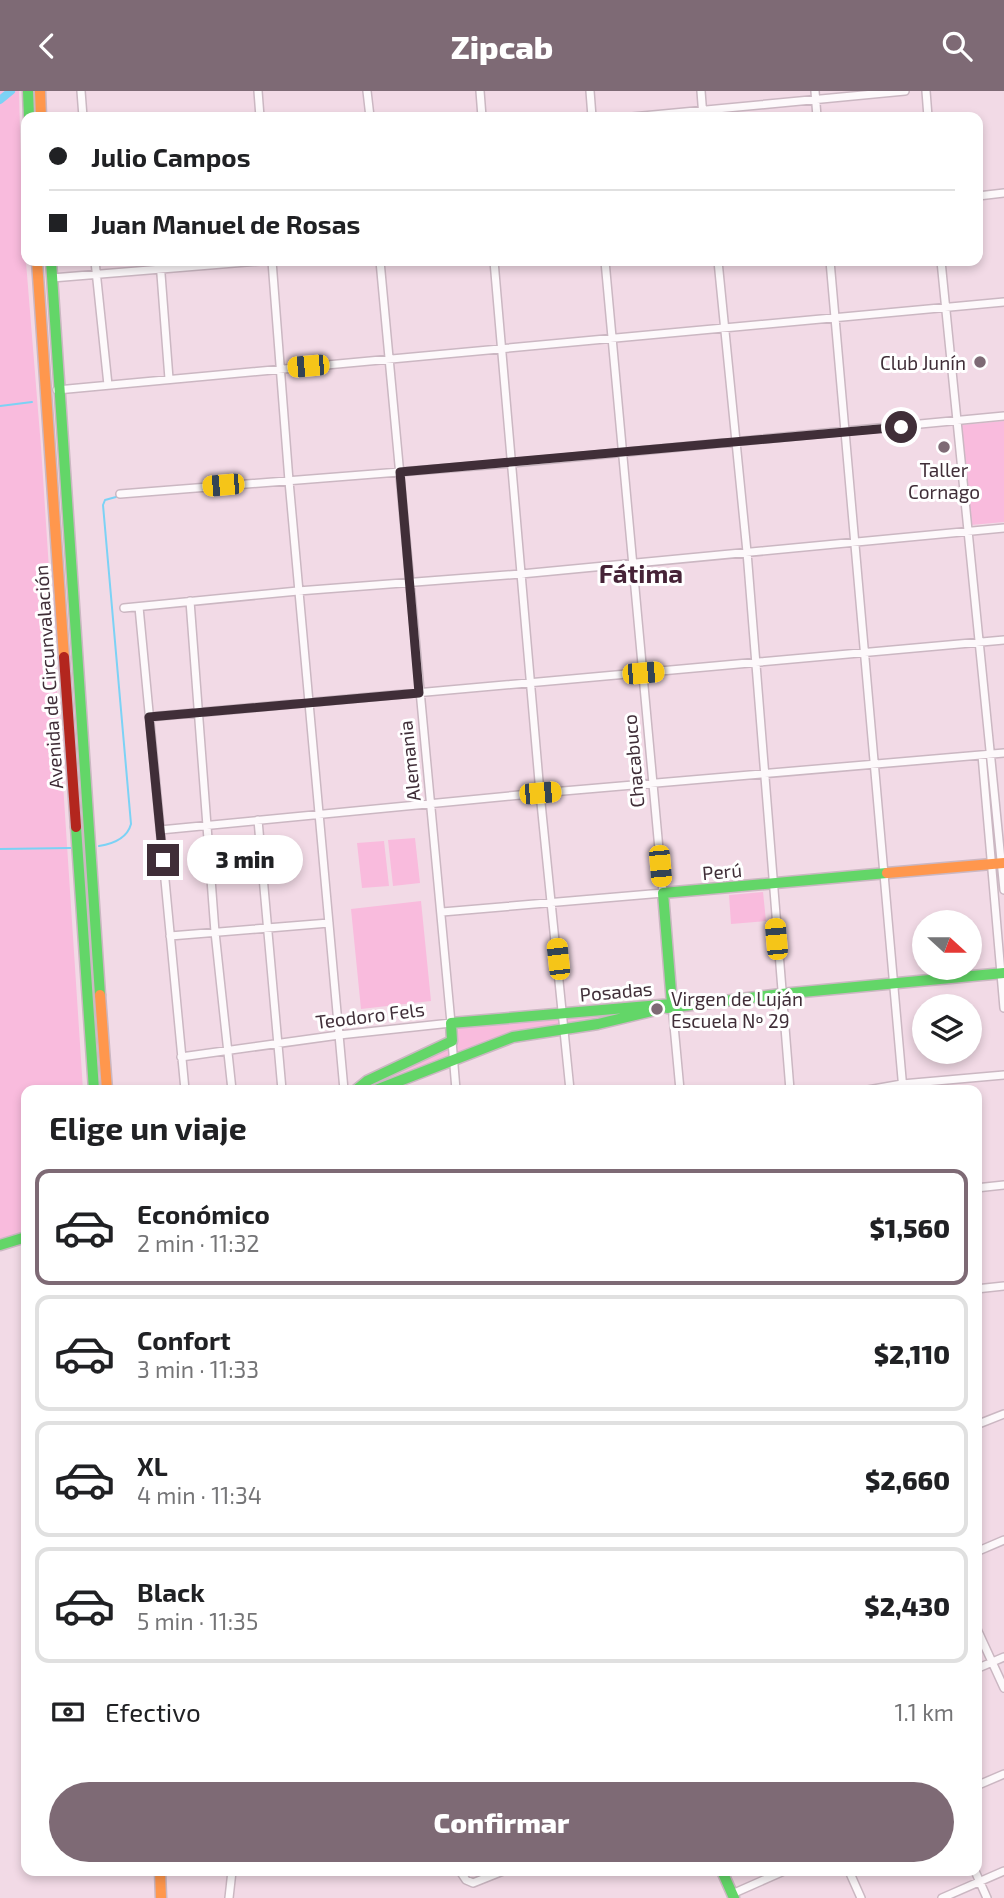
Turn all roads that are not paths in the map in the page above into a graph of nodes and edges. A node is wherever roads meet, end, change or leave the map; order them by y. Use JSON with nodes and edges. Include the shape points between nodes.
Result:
{"nodes":[{"id":1,"x":29,"y":91,"type":"edge"},
{"id":2,"x":40,"y":91,"type":"edge"},
{"id":3,"x":81,"y":91,"type":"edge"},
{"id":4,"x":258,"y":91,"type":"edge"},
{"id":5,"x":368,"y":91,"type":"edge"},
{"id":6,"x":480,"y":91,"type":"edge"},
{"id":7,"x":590,"y":91,"type":"edge"},
{"id":8,"x":701,"y":91,"type":"edge"},
{"id":9,"x":815,"y":91,"type":"edge"},
{"id":10,"x":905,"y":91,"type":"edge"},
{"id":11,"x":926,"y":91,"type":"edge"},
{"id":12,"x":816,"y":100,"type":"junction"},
{"id":13,"x":30,"y":112,"type":"edge"},
{"id":14,"x":41,"y":112,"type":"edge"},
{"id":15,"x":83,"y":112,"type":"edge"},
{"id":16,"x":260,"y":112,"type":"edge"},
{"id":17,"x":370,"y":112,"type":"edge"},
{"id":18,"x":482,"y":112,"type":"edge"},
{"id":19,"x":592,"y":112,"type":"edge"},
{"id":20,"x":703,"y":112,"type":"edge"},
{"id":21,"x":719,"y":112,"type":"edge"},
{"id":22,"x":817,"y":112,"type":"edge"},
{"id":23,"x":928,"y":112,"type":"edge"},
{"id":24,"x":1004,"y":193,"type":"edge"},
{"id":25,"x":983,"y":195,"type":"edge"},
{"id":26,"x":37,"y":266,"type":"edge"},
{"id":27,"x":51,"y":266,"type":"edge"},
{"id":28,"x":95,"y":266,"type":"edge"},
{"id":29,"x":153,"y":266,"type":"edge"},
{"id":30,"x":160,"y":266,"type":"edge"},
{"id":31,"x":272,"y":266,"type":"edge"},
{"id":32,"x":381,"y":266,"type":"edge"},
{"id":33,"x":494,"y":266,"type":"edge"},
{"id":34,"x":605,"y":266,"type":"edge"},
{"id":35,"x":719,"y":266,"type":"edge"},
{"id":36,"x":830,"y":266,"type":"edge"},
{"id":37,"x":942,"y":266,"type":"edge"},
{"id":38,"x":96,"y":274,"type":"junction"},
{"id":39,"x":52,"y":278,"type":"junction"},
{"id":40,"x":1004,"y":302,"type":"edge"},
{"id":41,"x":946,"y":308,"type":"junction"},
{"id":42,"x":835,"y":318,"type":"junction"},
{"id":43,"x":725,"y":328,"type":"junction"},
{"id":44,"x":612,"y":338,"type":"junction"},
{"id":45,"x":502,"y":348,"type":"junction"},
{"id":46,"x":390,"y":359,"type":"junction"},
{"id":47,"x":281,"y":369,"type":"junction"},
{"id":48,"x":169,"y":379,"type":"junction"},
{"id":49,"x":108,"y":385,"type":"junction"},
{"id":50,"x":46,"y":390,"type":"junction"},
{"id":51,"x":58,"y":390,"type":"junction"},
{"id":52,"x":1004,"y":416,"type":"edge"},
{"id":53,"x":957,"y":422,"type":"junction"},
{"id":54,"x":845,"y":432,"type":"junction"},
{"id":55,"x":736,"y":442,"type":"junction"},
{"id":56,"x":624,"y":452,"type":"junction"},
{"id":57,"x":512,"y":463,"type":"junction"},
{"id":58,"x":400,"y":472,"type":"junction"},
{"id":59,"x":289,"y":481,"type":"junction"},
{"id":60,"x":120,"y":494,"type":"dead end"},
{"id":61,"x":1004,"y":528,"type":"edge"},
{"id":62,"x":968,"y":531,"type":"junction"},
{"id":63,"x":855,"y":541,"type":"junction"},
{"id":64,"x":747,"y":552,"type":"junction"},
{"id":65,"x":634,"y":563,"type":"junction"},
{"id":66,"x":521,"y":574,"type":"junction"},
{"id":67,"x":410,"y":582,"type":"junction"},
{"id":68,"x":299,"y":591,"type":"junction"},
{"id":69,"x":190,"y":601,"type":"junction"},
{"id":70,"x":139,"y":607,"type":"junction"},
{"id":71,"x":124,"y":608,"type":"dead end"},
{"id":72,"x":1004,"y":640,"type":"edge"},
{"id":73,"x":980,"y":642,"type":"junction"},
{"id":74,"x":865,"y":653,"type":"junction"},
{"id":75,"x":755,"y":663,"type":"junction"},
{"id":76,"x":643,"y":673,"type":"junction"},
{"id":77,"x":531,"y":683,"type":"junction"},
{"id":78,"x":419,"y":693,"type":"junction"},
{"id":79,"x":309,"y":703,"type":"junction"},
{"id":80,"x":197,"y":712,"type":"junction"},
{"id":81,"x":149,"y":717,"type":"junction"},
{"id":82,"x":1004,"y":753,"type":"edge"},
{"id":83,"x":991,"y":754,"type":"junction"},
{"id":84,"x":982,"y":755,"type":"junction"},
{"id":85,"x":875,"y":765,"type":"junction"},
{"id":86,"x":763,"y":774,"type":"junction"},
{"id":87,"x":653,"y":783,"type":"junction"},
{"id":88,"x":540,"y":793,"type":"junction"},
{"id":89,"x":432,"y":803,"type":"junction"},
{"id":90,"x":319,"y":815,"type":"junction"},
{"id":91,"x":258,"y":820,"type":"junction"},
{"id":92,"x":208,"y":825,"type":"junction"},
{"id":93,"x":160,"y":830,"type":"junction"},
{"id":94,"x":999,"y":863,"type":"edge"},
{"id":95,"x":884,"y":874,"type":"junction"},
{"id":96,"x":772,"y":884,"type":"junction"},
{"id":97,"x":1004,"y":890,"type":"edge"},
{"id":98,"x":663,"y":894,"type":"junction"},
{"id":99,"x":552,"y":904,"type":"junction"},
{"id":100,"x":442,"y":912,"type":"junction"},
{"id":101,"x":329,"y":923,"type":"junction"},
{"id":102,"x":267,"y":928,"type":"junction"},
{"id":103,"x":215,"y":932,"type":"junction"},
{"id":104,"x":170,"y":936,"type":"junction"},
{"id":105,"x":1002,"y":973,"type":"edge"},
{"id":106,"x":893,"y":983,"type":"junction"},
{"id":107,"x":781,"y":994,"type":"junction"},
{"id":108,"x":672,"y":1005,"type":"junction"},
{"id":109,"x":1004,"y":1008,"type":"edge"},
{"id":110,"x":563,"y":1014,"type":"junction"},
{"id":111,"x":451,"y":1023,"type":"junction"},
{"id":112,"x":564,"y":1029,"type":"junction"},
{"id":113,"x":339,"y":1035,"type":"junction"},
{"id":114,"x":452,"y":1041,"type":"junction"},
{"id":115,"x":278,"y":1044,"type":"junction"},
{"id":116,"x":228,"y":1052,"type":"junction"},
{"id":117,"x":181,"y":1057,"type":"junction"},
{"id":118,"x":454,"y":1060,"type":"junction"},
{"id":119,"x":343,"y":1075,"type":"junction"},
{"id":120,"x":1004,"y":1075,"type":"edge"},
{"id":121,"x":94,"y":1085,"type":"edge"},
{"id":122,"x":107,"y":1085,"type":"edge"},
{"id":123,"x":184,"y":1085,"type":"edge"},
{"id":124,"x":231,"y":1085,"type":"edge"},
{"id":125,"x":282,"y":1085,"type":"edge"},
{"id":126,"x":344,"y":1085,"type":"edge"},
{"id":127,"x":354,"y":1085,"type":"edge"},
{"id":128,"x":364,"y":1085,"type":"edge"},
{"id":129,"x":388,"y":1085,"type":"edge"},
{"id":130,"x":456,"y":1085,"type":"edge"},
{"id":131,"x":570,"y":1085,"type":"edge"},
{"id":132,"x":680,"y":1085,"type":"edge"},
{"id":133,"x":790,"y":1085,"type":"edge"},
{"id":134,"x":902,"y":1085,"type":"edge"},
{"id":135,"x":919,"y":1085,"type":"edge"},
{"id":136,"x":1004,"y":1185,"type":"edge"},
{"id":137,"x":982,"y":1187,"type":"edge"},
{"id":138,"x":21,"y":1239,"type":"edge"},
{"id":139,"x":0,"y":1245,"type":"edge"},
{"id":140,"x":1004,"y":1286,"type":"edge"},
{"id":141,"x":982,"y":1288,"type":"edge"},
{"id":142,"x":1004,"y":1413,"type":"edge"},
{"id":143,"x":982,"y":1422,"type":"edge"},
{"id":144,"x":1004,"y":1539,"type":"edge"},
{"id":145,"x":982,"y":1549,"type":"edge"},
{"id":146,"x":982,"y":1640,"type":"edge"},
{"id":147,"x":1004,"y":1657,"type":"edge"},
{"id":148,"x":992,"y":1662,"type":"junction"},
{"id":149,"x":982,"y":1666,"type":"edge"},
{"id":150,"x":1004,"y":1688,"type":"edge"},
{"id":151,"x":1004,"y":1774,"type":"edge"},
{"id":152,"x":982,"y":1783,"type":"edge"},
{"id":153,"x":1004,"y":1871,"type":"edge"},
{"id":154,"x":160,"y":1876,"type":"edge"},
{"id":155,"x":231,"y":1876,"type":"edge"},
{"id":156,"x":463,"y":1876,"type":"edge"},
{"id":157,"x":492,"y":1876,"type":"edge"},
{"id":158,"x":724,"y":1876,"type":"edge"},
{"id":159,"x":774,"y":1876,"type":"edge"},
{"id":160,"x":851,"y":1876,"type":"edge"},
{"id":161,"x":977,"y":1876,"type":"edge"},
{"id":162,"x":979,"y":1882,"type":"junction"},
{"id":163,"x":733,"y":1896,"type":"edge"},
{"id":164,"x":161,"y":1898,"type":"edge"},
{"id":165,"x":229,"y":1898,"type":"edge"},
{"id":166,"x":861,"y":1898,"type":"edge"},
{"id":167,"x":942,"y":1898,"type":"edge"},
{"id":168,"x":987,"y":1898,"type":"edge"}],
"edges":[{"from":1,"to":13,"type":"main road"},
{"from":2,"to":14,"type":"main road"},
{"from":3,"to":15,"type":"street"},
{"from":4,"to":16,"type":"street"},
{"from":5,"to":17,"type":"street"},
{"from":6,"to":18,"type":"street"},
{"from":7,"to":19,"type":"street"},
{"from":8,"to":20,"type":"street"},
{"from":9,"to":12,"type":"street"},
{"from":10,"to":12,"type":"street"},
{"from":11,"to":23,"type":"street"},
{"from":12,"to":21,"type":"street"},
{"from":12,"to":22,"type":"street"},
{"from":24,"to":25,"type":"street"},
{"from":26,"to":50,"type":"main road","name":"Avenida de Circunvalación"},
{"from":27,"to":39,"type":"main road","name":"Avenida de Circunvalación"},
{"from":28,"to":38,"type":"street"},
{"from":29,"to":38,"type":"street"},
{"from":30,"to":48,"type":"street"},
{"from":31,"to":47,"type":"street"},
{"from":32,"to":46,"type":"street","name":"Alemania"},
{"from":33,"to":45,"type":"street"},
{"from":34,"to":44,"type":"street","name":"Chacabuco"},
{"from":35,"to":43,"type":"street"},
{"from":36,"to":42,"type":"street"},
{"from":37,"to":41,"type":"street"},
{"from":38,"to":39,"type":"street"},
{"from":38,"to":49,"type":"street"},
{"from":39,"to":51,"type":"main road","name":"Avenida de Circunvalación"},
{"from":40,"to":41,"type":"street"},
{"from":41,"to":42,"type":"street"},
{"from":41,"to":53,"type":"street"},
{"from":42,"to":43,"type":"street"},
{"from":42,"to":54,"type":"street"},
{"from":43,"to":44,"type":"street"},
{"from":43,"to":55,"type":"street"},
{"from":44,"to":45,"type":"street"},
{"from":44,"to":56,"type":"street","name":"Chacabuco"},
{"from":45,"to":46,"type":"street"},
{"from":45,"to":57,"type":"street"},
{"from":46,"to":47,"type":"street"},
{"from":46,"to":58,"type":"street","name":"Alemania"},
{"from":47,"to":48,"type":"street"},
{"from":47,"to":59,"type":"street"},
{"from":48,"to":49,"type":"street"},
{"from":49,"to":51,"type":"street"},
{"from":50,"to":51,"type":"street"},
{"from":50,"to":121,"type":"main road","name":"Avenida de Circunvalación"},
{"from":51,"to":122,"type":"main road","name":"Avenida de Circunvalación"},
{"from":52,"to":53,"type":"street"},
{"from":53,"to":54,"type":"street"},
{"from":53,"to":62,"type":"street"},
{"from":54,"to":55,"type":"street"},
{"from":54,"to":63,"type":"street"},
{"from":55,"to":56,"type":"street"},
{"from":55,"to":64,"type":"street"},
{"from":56,"to":57,"type":"street"},
{"from":56,"to":65,"type":"street","name":"Chacabuco"},
{"from":57,"to":58,"type":"street"},
{"from":57,"to":66,"type":"street"},
{"from":58,"to":59,"type":"street"},
{"from":58,"to":67,"type":"street","name":"Alemania"},
{"from":59,"to":60,"type":"street"},
{"from":59,"to":68,"type":"street"},
{"from":61,"to":62,"type":"street"},
{"from":62,"to":63,"type":"street"},
{"from":62,"to":73,"type":"street"},
{"from":63,"to":64,"type":"street"},
{"from":63,"to":74,"type":"street"},
{"from":64,"to":65,"type":"street"},
{"from":64,"to":75,"type":"street"},
{"from":65,"to":66,"type":"street"},
{"from":65,"to":76,"type":"street","name":"Chacabuco"},
{"from":66,"to":67,"type":"street"},
{"from":66,"to":77,"type":"street"},
{"from":67,"to":68,"type":"street"},
{"from":67,"to":78,"type":"street","name":"Alemania"},
{"from":68,"to":69,"type":"street"},
{"from":68,"to":79,"type":"street"},
{"from":69,"to":70,"type":"street"},
{"from":69,"to":80,"type":"street"},
{"from":70,"to":71,"type":"street"},
{"from":70,"to":81,"type":"street"},
{"from":72,"to":73,"type":"street"},
{"from":73,"to":74,"type":"street"},
{"from":73,"to":83,"type":"street"},
{"from":74,"to":75,"type":"street"},
{"from":74,"to":85,"type":"street"},
{"from":75,"to":76,"type":"street"},
{"from":75,"to":86,"type":"street"},
{"from":76,"to":77,"type":"street"},
{"from":76,"to":87,"type":"street","name":"Chacabuco"},
{"from":77,"to":78,"type":"street"},
{"from":77,"to":88,"type":"street"},
{"from":78,"to":79,"type":"street"},
{"from":78,"to":89,"type":"street","name":"Alemania"},
{"from":79,"to":80,"type":"street"},
{"from":79,"to":90,"type":"street"},
{"from":80,"to":81,"type":"street"},
{"from":80,"to":92,"type":"street"},
{"from":81,"to":93,"type":"street"},
{"from":82,"to":83,"type":"street"},
{"from":83,"to":84,"type":"street"},
{"from":83,"to":94,"type":"street"},
{"from":84,"to":85,"type":"street"},
{"from":84,"to":94,"type":"street"},
{"from":85,"to":86,"type":"street"},
{"from":85,"to":95,"type":"street"},
{"from":86,"to":87,"type":"street"},
{"from":86,"to":96,"type":"street"},
{"from":87,"to":88,"type":"street"},
{"from":87,"to":98,"type":"street","name":"Chacabuco"},
{"from":88,"to":89,"type":"street"},
{"from":88,"to":99,"type":"street"},
{"from":89,"to":90,"type":"street"},
{"from":89,"to":100,"type":"street","name":"Alemania"},
{"from":90,"to":91,"type":"street"},
{"from":90,"to":101,"type":"street"},
{"from":91,"to":92,"type":"street"},
{"from":91,"to":102,"type":"street"},
{"from":92,"to":93,"type":"street"},
{"from":92,"to":103,"type":"street"},
{"from":93,"to":104,"type":"street"},
{"from":94,"to":95,"type":"main road","name":"Perú"},
{"from":94,"to":97,"type":"street"},
{"from":94,"to":105,"type":"street"},
{"from":95,"to":96,"type":"main road","name":"Perú"},
{"from":95,"to":106,"type":"street"},
{"from":96,"to":98,"type":"main road","name":"Perú"},
{"from":96,"to":107,"type":"street"},
{"from":98,"to":99,"type":"street","name":"Perú"},
{"from":98,"to":108,"type":"main road","name":"Chacabuco"},
{"from":99,"to":100,"type":"street","name":"Perú"},
{"from":99,"to":110,"type":"street"},
{"from":100,"to":111,"type":"street","name":"Alemania"},
{"from":101,"to":102,"type":"street"},
{"from":101,"to":113,"type":"street"},
{"from":102,"to":103,"type":"street"},
{"from":102,"to":115,"type":"street"},
{"from":103,"to":104,"type":"street"},
{"from":103,"to":116,"type":"street"},
{"from":104,"to":117,"type":"street"},
{"from":105,"to":106,"type":"main road","name":"Posadas"},
{"from":105,"to":109,"type":"street"},
{"from":106,"to":107,"type":"main road","name":"Posadas"},
{"from":106,"to":134,"type":"street"},
{"from":107,"to":108,"type":"main road","name":"Posadas"},
{"from":107,"to":133,"type":"street"},
{"from":108,"to":110,"type":"main road","name":"Posadas"},
{"from":108,"to":112,"type":"main road","name":"Posadas"},
{"from":108,"to":132,"type":"street","name":"Chacabuco"},
{"from":110,"to":111,"type":"main road","name":"Teodoro Fels"},
{"from":110,"to":112,"type":"street"},
{"from":111,"to":113,"type":"street","name":"Teodoro Fels"},
{"from":111,"to":114,"type":"main road","name":"Alemania"},
{"from":112,"to":118,"type":"main road","name":"Posadas","via":[[513,1037]]},
{"from":112,"to":131,"type":"street"},
{"from":113,"to":115,"type":"street","name":"Teodoro Fels"},
{"from":113,"to":119,"type":"street"},
{"from":114,"to":118,"type":"street","name":"Alemania"},
{"from":114,"to":128,"type":"main road"},
{"from":115,"to":116,"type":"street","name":"Teodoro Fels"},
{"from":115,"to":125,"type":"street"},
{"from":116,"to":117,"type":"street","name":"Teodoro Fels"},
{"from":116,"to":124,"type":"street"},
{"from":117,"to":123,"type":"street"},
{"from":118,"to":129,"type":"main road","name":"Posadas"},
{"from":118,"to":130,"type":"street","name":"Alemania"},
{"from":119,"to":126,"type":"street"},
{"from":119,"to":127,"type":"street"},
{"from":120,"to":135,"type":"street"},
{"from":136,"to":137,"type":"street"},
{"from":138,"to":139,"type":"main road"},
{"from":140,"to":141,"type":"street"},
{"from":142,"to":143,"type":"street"},
{"from":144,"to":145,"type":"street"},
{"from":146,"to":148,"type":"street"},
{"from":147,"to":148,"type":"street"},
{"from":148,"to":149,"type":"street"},
{"from":148,"to":150,"type":"street"},
{"from":151,"to":152,"type":"street"},
{"from":153,"to":162,"type":"street"},
{"from":154,"to":164,"type":"main road"},
{"from":155,"to":165,"type":"street"},
{"from":156,"to":157,"type":"street","via":[[473,1883]]},
{"from":158,"to":163,"type":"main road"},
{"from":159,"to":163,"type":"street"},
{"from":160,"to":166,"type":"street"},
{"from":161,"to":162,"type":"street"},
{"from":162,"to":167,"type":"street"},
{"from":162,"to":168,"type":"street"}]}
